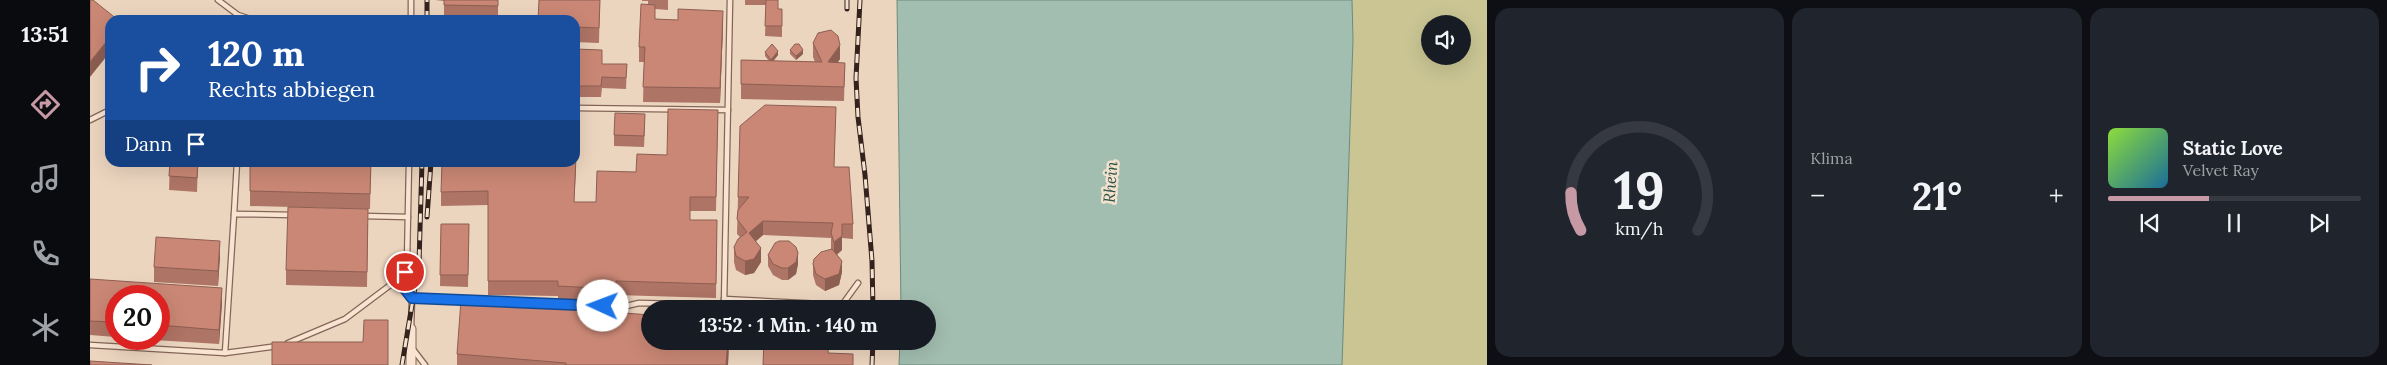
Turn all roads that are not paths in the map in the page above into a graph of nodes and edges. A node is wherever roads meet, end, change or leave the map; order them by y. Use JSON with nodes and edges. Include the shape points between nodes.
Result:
{"nodes":[{"id":1,"x":218,"y":0,"type":"edge"},
{"id":2,"x":411,"y":0,"type":"edge"},
{"id":3,"x":730,"y":0,"type":"edge"},
{"id":4,"x":238,"y":15,"type":"edge"},
{"id":5,"x":411,"y":15,"type":"edge"},
{"id":6,"x":580,"y":108,"type":"edge"},
{"id":7,"x":728,"y":110,"type":"junction"},
{"id":8,"x":105,"y":112,"type":"edge"},
{"id":9,"x":90,"y":120,"type":"edge"},
{"id":10,"x":237,"y":167,"type":"edge"},
{"id":11,"x":409,"y":167,"type":"edge"},
{"id":12,"x":234,"y":214,"type":"junction"},
{"id":13,"x":303,"y":215,"type":"edge"},
{"id":14,"x":361,"y":216,"type":"edge"},
{"id":15,"x":408,"y":217,"type":"junction"},
{"id":16,"x":398,"y":280,"type":"junction"},
{"id":17,"x":858,"y":283,"type":"dead end"},
{"id":18,"x":219,"y":294,"type":"edge"},
{"id":19,"x":229,"y":294,"type":"junction"},
{"id":20,"x":412,"y":298,"type":"junction"},
{"id":21,"x":724,"y":299,"type":"junction"},
{"id":22,"x":411,"y":329,"type":"joint"},
{"id":23,"x":90,"y":345,"type":"edge"},
{"id":24,"x":411,"y":347,"type":"junction"},
{"id":25,"x":225,"y":353,"type":"junction"},
{"id":26,"x":411,"y":365,"type":"edge"},
{"id":27,"x":425,"y":365,"type":"edge"}],
"edges":[{"from":1,"to":4,"type":"lane"},
{"from":2,"to":5,"type":"lane"},
{"from":3,"to":7,"type":"lane"},
{"from":6,"to":7,"type":"lane"},
{"from":7,"to":21,"type":"lane"},
{"from":8,"to":9,"type":"lane"},
{"from":10,"to":12,"type":"lane"},
{"from":11,"to":15,"type":"lane"},
{"from":12,"to":13,"type":"lane"},
{"from":12,"to":19,"type":"lane"},
{"from":14,"to":15,"type":"lane"},
{"from":15,"to":16,"type":"lane","via":[[407,262],[405,272]]},
{"from":16,"to":20,"type":"lane"},
{"from":16,"to":25,"type":"lane","via":[[368,304],[324,330],[280,346]]},
{"from":17,"to":21,"type":"lane","via":[[842,305]]},
{"from":18,"to":19,"type":"lane"},
{"from":19,"to":25,"type":"lane"},
{"from":20,"to":21,"type":"lane","via":[[622,307],[638,303],[724,305]]},
{"from":20,"to":22,"type":"lane"},
{"from":22,"to":24,"type":"street"},
{"from":23,"to":25,"type":"lane"},
{"from":24,"to":26,"type":"street"},
{"from":24,"to":27,"type":"lane"}]}
